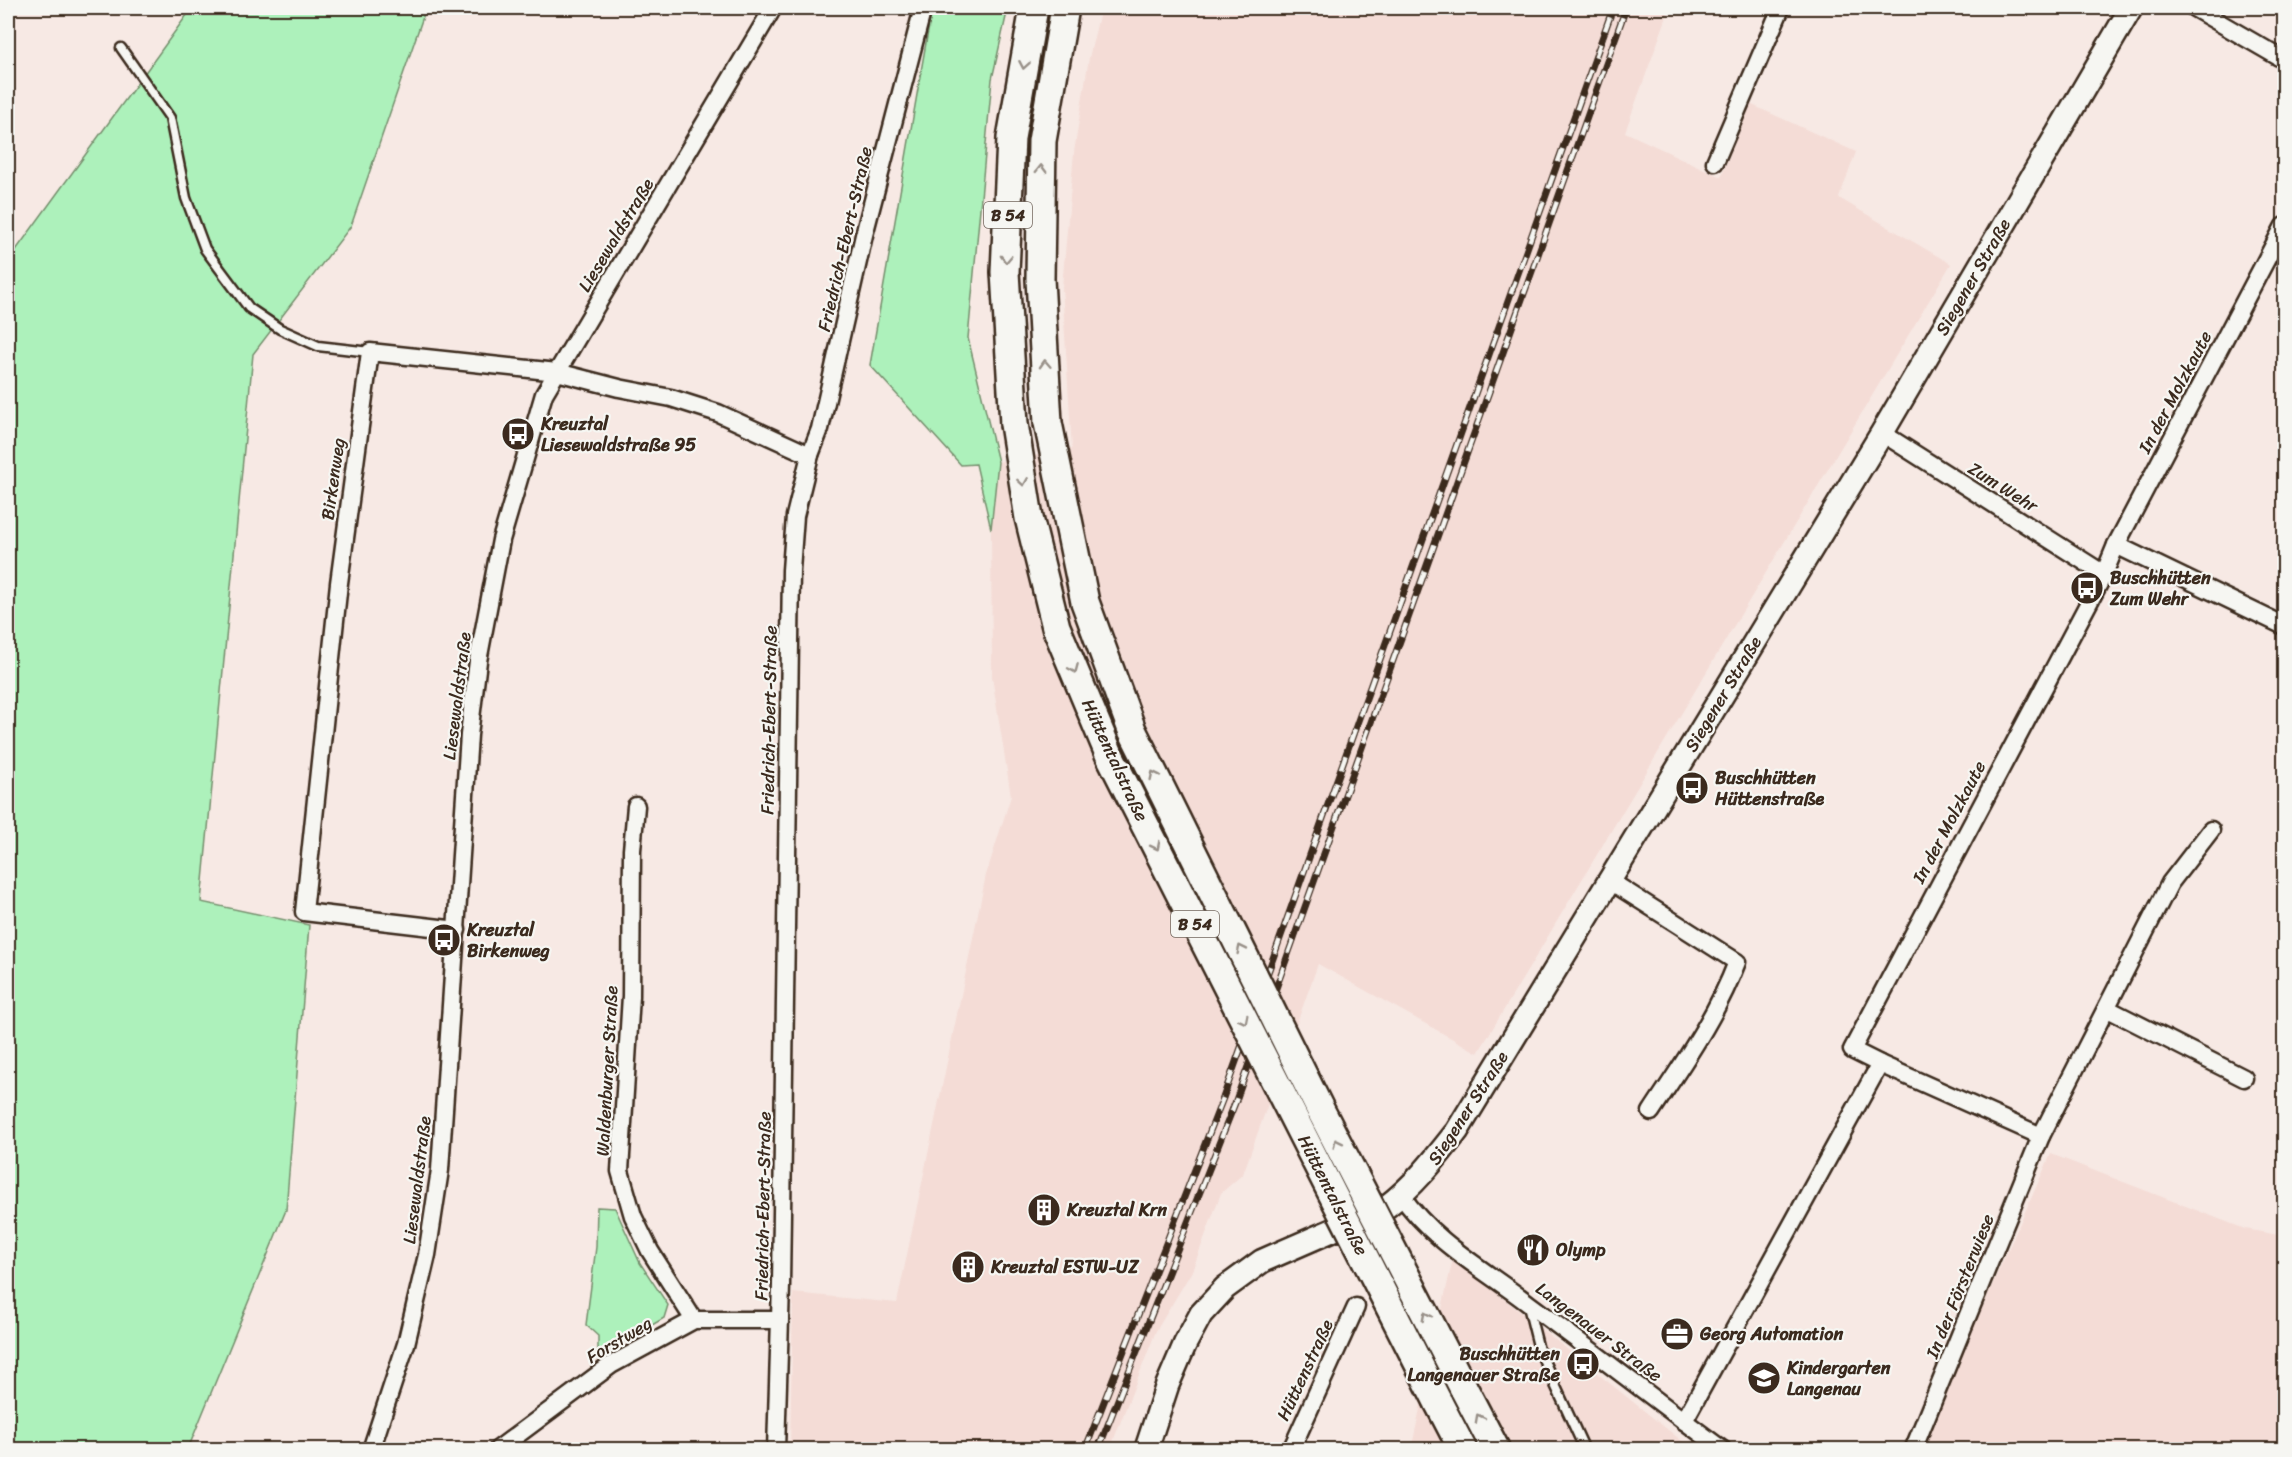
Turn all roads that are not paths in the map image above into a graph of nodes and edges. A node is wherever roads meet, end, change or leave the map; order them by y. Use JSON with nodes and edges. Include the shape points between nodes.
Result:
{"nodes":[{"id":1,"x":772,"y":8,"type":"edge"},
{"id":2,"x":923,"y":8,"type":"edge"},
{"id":3,"x":1034,"y":8,"type":"edge"},
{"id":4,"x":1065,"y":8,"type":"edge"},
{"id":5,"x":1781,"y":8,"type":"edge"},
{"id":6,"x":2132,"y":8,"type":"edge"},
{"id":7,"x":2194,"y":8,"type":"edge"},
{"id":8,"x":121,"y":48,"type":"dead end"},
{"id":9,"x":2284,"y":60,"type":"edge"},
{"id":10,"x":1714,"y":162,"type":"dead end"},
{"id":11,"x":2284,"y":226,"type":"edge"},
{"id":12,"x":370,"y":352,"type":"junction"},
{"id":13,"x":556,"y":372,"type":"junction"},
{"id":14,"x":1882,"y":433,"type":"junction"},
{"id":15,"x":810,"y":455,"type":"junction"},
{"id":16,"x":2116,"y":545,"type":"junction"},
{"id":17,"x":2104,"y":574,"type":"junction"},
{"id":18,"x":2284,"y":626,"type":"edge"},
{"id":19,"x":636,"y":806,"type":"dead end"},
{"id":20,"x":2211,"y":830,"type":"dead end"},
{"id":21,"x":1610,"y":881,"type":"junction"},
{"id":22,"x":457,"y":930,"type":"junction"},
{"id":23,"x":2108,"y":1009,"type":"junction"},
{"id":24,"x":1880,"y":1065,"type":"junction"},
{"id":25,"x":2244,"y":1078,"type":"dead end"},
{"id":26,"x":1651,"y":1112,"type":"dead end"},
{"id":27,"x":2041,"y":1136,"type":"junction"},
{"id":28,"x":1401,"y":1195,"type":"junction"},
{"id":29,"x":1527,"y":1302,"type":"junction"},
{"id":30,"x":1356,"y":1307,"type":"dead end"},
{"id":31,"x":694,"y":1320,"type":"junction"},
{"id":32,"x":780,"y":1320,"type":"junction"},
{"id":33,"x":1684,"y":1421,"type":"junction"},
{"id":34,"x":370,"y":1449,"type":"edge"},
{"id":35,"x":497,"y":1449,"type":"edge"},
{"id":36,"x":776,"y":1449,"type":"edge"},
{"id":37,"x":1146,"y":1449,"type":"edge"},
{"id":38,"x":1290,"y":1449,"type":"edge"},
{"id":39,"x":1462,"y":1449,"type":"edge"},
{"id":40,"x":1496,"y":1449,"type":"edge"},
{"id":41,"x":1585,"y":1449,"type":"edge"},
{"id":42,"x":1723,"y":1449,"type":"edge"},
{"id":43,"x":1913,"y":1449,"type":"edge"}],
"edges":[{"from":1,"to":13,"type":"street","name":"Liesewaldstraße"},
{"from":2,"to":15,"type":"street","name":"Friedrich-Ebert-Straße","via":[[864,235],[820,429]]},
{"from":3,"to":39,"type":"highway","name":"Hüttentalstraße","number":"B 54","one_way":true,"bridge":true,"via":[[1011,138],[1005,272],[1014,424],[1029,518],[1056,627],[1109,754]]},
{"from":40,"to":4,"type":"highway","name":"Hüttentalstraße","number":"B 54","one_way":true,"bridge":true,"via":[[1320,1108],[1132,730],[1085,602],[1048,423],[1040,279],[1042,141]]},
{"from":5,"to":10,"type":"street"},
{"from":6,"to":14,"type":"main road","name":"Siegener Straße"},
{"from":7,"to":9,"type":"street"},
{"from":8,"to":12,"type":"lane","via":[[170,118],[186,198],[205,249],[249,308],[280,329],[318,346]]},
{"from":11,"to":16,"type":"street","name":"In der Molzkaute"},
{"from":12,"to":13,"type":"street"},
{"from":12,"to":22,"type":"street","name":"Birkenweg","via":[[339,583],[304,912]]},
{"from":13,"to":15,"type":"street","via":[[694,404]]},
{"from":13,"to":22,"type":"street","name":"Liesewaldstraße","via":[[544,394],[501,540],[478,661],[469,735]]},
{"from":14,"to":17,"type":"street","name":"Zum Wehr"},
{"from":14,"to":21,"type":"main road","name":"Siegener Straße"},
{"from":15,"to":32,"type":"street","name":"Friedrich-Ebert-Straße","via":[[795,516],[791,570]]},
{"from":16,"to":17,"type":"street","name":"In der Molzkaute"},
{"from":16,"to":18,"type":"street"},
{"from":17,"to":24,"type":"street","name":"In der Molzkaute","via":[[1852,1050]]},
{"from":19,"to":31,"type":"street","name":"Waldenburger Straße","via":[[621,1171],[633,1216],[650,1251]]},
{"from":20,"to":23,"type":"street","name":"In der Försterwiese","via":[[2170,883]]},
{"from":21,"to":26,"type":"street","via":[[1737,962],[1725,996],[1705,1031]]},
{"from":21,"to":28,"type":"main road","name":"Siegener Straße","via":[[1457,1131],[1429,1168]]},
{"from":22,"to":34,"type":"street","name":"Liesewaldstraße","via":[[440,1170],[429,1245],[406,1344]]},
{"from":23,"to":25,"type":"street"},
{"from":23,"to":27,"type":"street","name":"In der Försterwiese"},
{"from":24,"to":27,"type":"street"},
{"from":24,"to":33,"type":"street"},
{"from":27,"to":43,"type":"street","name":"In der Försterwiese"},
{"from":28,"to":29,"type":"street","name":"Langenauer Straße","via":[[1414,1215],[1432,1231]]},
{"from":28,"to":37,"type":"main road","name":"Siegener Straße","via":[[1368,1216],[1262,1261],[1225,1288],[1201,1314],[1185,1344]]},
{"from":29,"to":33,"type":"street","name":"Langenauer Straße"},
{"from":29,"to":41,"type":"lane","via":[[1539,1350]]},
{"from":30,"to":38,"type":"street","name":"Hüttenstraße"},
{"from":31,"to":32,"type":"street","name":"Forstweg"},
{"from":31,"to":35,"type":"street","name":"Forstweg","via":[[611,1365]]},
{"from":32,"to":36,"type":"street","name":"Friedrich-Ebert-Straße"},
{"from":33,"to":42,"type":"street","name":"Langenauer Straße"}]}
